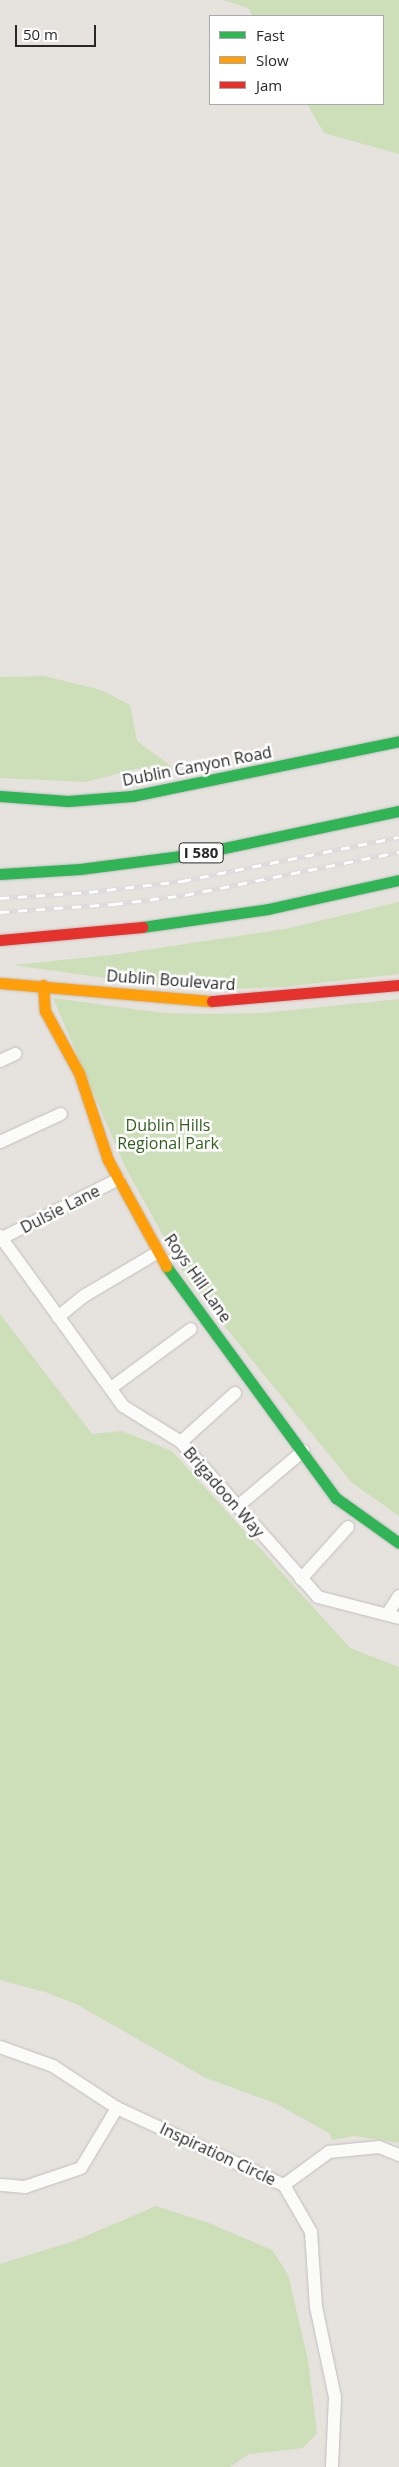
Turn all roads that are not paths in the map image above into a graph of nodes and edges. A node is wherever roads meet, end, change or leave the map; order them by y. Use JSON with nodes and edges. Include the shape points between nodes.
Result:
{"nodes":[{"id":1,"x":399,"y":741,"type":"edge"},
{"id":2,"x":0,"y":796,"type":"edge"},
{"id":3,"x":399,"y":812,"type":"edge"},
{"id":4,"x":0,"y":874,"type":"edge"},
{"id":5,"x":399,"y":880,"type":"edge"},
{"id":6,"x":0,"y":940,"type":"edge"},
{"id":7,"x":0,"y":983,"type":"edge"},
{"id":8,"x":42,"y":986,"type":"junction"},
{"id":9,"x":399,"y":986,"type":"edge"},
{"id":10,"x":15,"y":1054,"type":"dead end"},
{"id":11,"x":0,"y":1061,"type":"edge"},
{"id":12,"x":61,"y":1114,"type":"dead end"},
{"id":13,"x":0,"y":1142,"type":"edge"},
{"id":14,"x":119,"y":1179,"type":"junction"},
{"id":15,"x":1,"y":1237,"type":"edge"},
{"id":16,"x":158,"y":1252,"type":"junction"},
{"id":17,"x":58,"y":1317,"type":"junction"},
{"id":18,"x":191,"y":1329,"type":"dead end"},
{"id":19,"x":111,"y":1388,"type":"junction"},
{"id":20,"x":235,"y":1393,"type":"dead end"},
{"id":21,"x":181,"y":1442,"type":"junction"},
{"id":22,"x":303,"y":1451,"type":"junction"},
{"id":23,"x":237,"y":1507,"type":"junction"},
{"id":24,"x":348,"y":1527,"type":"dead end"},
{"id":25,"x":399,"y":1543,"type":"edge"},
{"id":26,"x":301,"y":1579,"type":"junction"},
{"id":27,"x":399,"y":1596,"type":"edge"},
{"id":28,"x":394,"y":1616,"type":"edge"},
{"id":29,"x":0,"y":2047,"type":"edge"},
{"id":30,"x":117,"y":2108,"type":"junction"},
{"id":31,"x":399,"y":2155,"type":"edge"},
{"id":32,"x":2,"y":2184,"type":"dead end"},
{"id":33,"x":284,"y":2184,"type":"junction"},
{"id":34,"x":332,"y":2467,"type":"edge"}],
"edges":[{"from":1,"to":2,"type":"main road","name":"Dublin Canyon Road","via":[[132,796],[68,801]]},
{"from":3,"to":4,"type":"main road","number":"I 580","via":[[196,854],[88,868]]},
{"from":5,"to":6,"type":"main road","via":[[185,923],[101,934]]},
{"from":7,"to":8,"type":"main road","name":"Dublin Boulevard"},
{"from":8,"to":9,"type":"main road","name":"Dublin Boulevard","via":[[206,1002]]},
{"from":8,"to":14,"type":"main road","name":"Roys Hill Lane","via":[[45,1011],[79,1072],[101,1140]]},
{"from":10,"to":11,"type":"street"},
{"from":12,"to":13,"type":"street"},
{"from":14,"to":15,"type":"street","name":"Dulsie Lane"},
{"from":14,"to":16,"type":"main road","name":"Roys Hill Lane"},
{"from":15,"to":17,"type":"street","name":"Brigadoon Way"},
{"from":16,"to":17,"type":"street","via":[[84,1296]]},
{"from":16,"to":22,"type":"main road","name":"Roys Hill Lane"},
{"from":17,"to":19,"type":"street","name":"Brigadoon Way"},
{"from":18,"to":19,"type":"street"},
{"from":19,"to":21,"type":"street","name":"Brigadoon Way","via":[[122,1406]]},
{"from":20,"to":21,"type":"street"},
{"from":21,"to":23,"type":"street","name":"Brigadoon Way"},
{"from":22,"to":23,"type":"street"},
{"from":22,"to":25,"type":"main road","name":"Roys Hill Lane","via":[[336,1498]]},
{"from":23,"to":26,"type":"street","name":"Brigadoon Way"},
{"from":24,"to":26,"type":"street"},
{"from":26,"to":28,"type":"street","name":"Brigadoon Way","via":[[318,1597]]},
{"from":27,"to":28,"type":"street"},
{"from":29,"to":30,"type":"street","name":"Inspiration Circle","via":[[53,2066]]},
{"from":30,"to":32,"type":"street","via":[[81,2168],[25,2187]]},
{"from":30,"to":33,"type":"street","name":"Inspiration Circle"},
{"from":31,"to":33,"type":"street","via":[[379,2147],[329,2152]]},
{"from":33,"to":34,"type":"street","name":"Inspiration Circle","via":[[311,2232],[316,2307],[335,2397]]}]}
